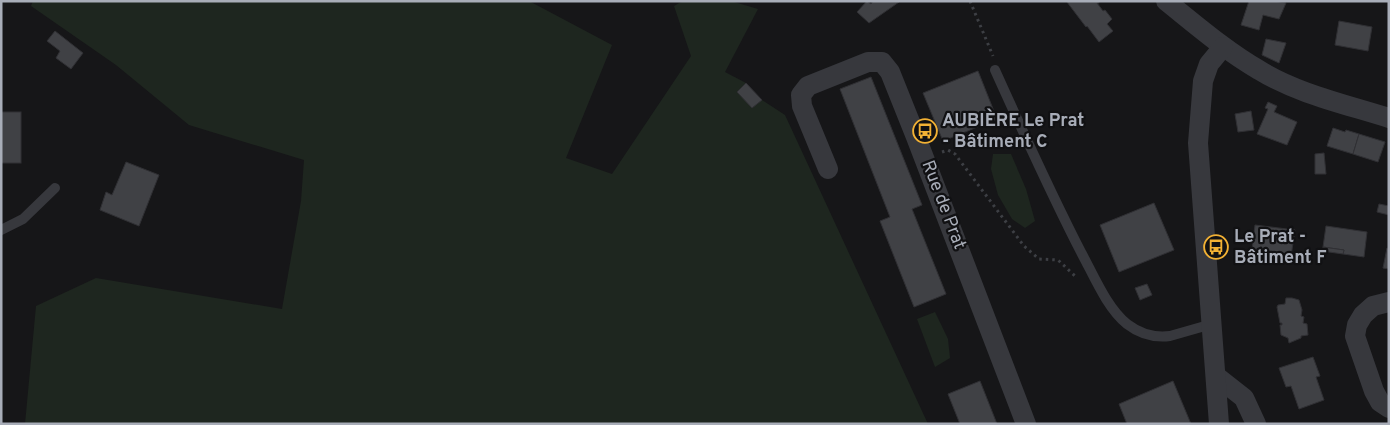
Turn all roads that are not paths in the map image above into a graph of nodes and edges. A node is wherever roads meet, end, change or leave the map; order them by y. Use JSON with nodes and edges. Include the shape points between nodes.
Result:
{"nodes":[{"id":1,"x":1166,"y":1,"type":"edge"},
{"id":2,"x":1223,"y":47,"type":"junction"},
{"id":3,"x":995,"y":70,"type":"road end"},
{"id":4,"x":1389,"y":118,"type":"edge"},
{"id":5,"x":828,"y":169,"type":"dead end"},
{"id":6,"x":55,"y":188,"type":"dead end"},
{"id":7,"x":1,"y":230,"type":"edge"},
{"id":8,"x":1389,"y":302,"type":"edge"},
{"id":9,"x":1212,"y":324,"type":"junction"},
{"id":10,"x":1216,"y":376,"type":"junction"},
{"id":11,"x":1389,"y":408,"type":"edge"},
{"id":12,"x":1026,"y":424,"type":"edge"},
{"id":13,"x":1219,"y":424,"type":"edge"},
{"id":14,"x":1256,"y":424,"type":"edge"}],
"edges":[{"from":1,"to":2,"type":"street"},
{"from":2,"to":4,"type":"street","via":[[1259,71],[1299,90]]},
{"from":2,"to":9,"type":"street","via":[[1209,64],[1203,81],[1198,143]]},
{"from":3,"to":9,"type":"lane","via":[[1056,204],[1102,292],[1116,312],[1126,323],[1146,335],[1164,337]]},
{"from":5,"to":12,"type":"street","name":"Rue de Prat","via":[[802,106],[801,95],[808,86],[868,62],[882,62],[890,72],[925,158]]},
{"from":6,"to":7,"type":"lane","via":[[22,219]]},
{"from":8,"to":11,"type":"street","via":[[1373,306],[1363,315],[1355,336],[1374,391],[1380,402]]},
{"from":9,"to":10,"type":"street"},
{"from":10,"to":13,"type":"street"},
{"from":10,"to":14,"type":"street","via":[[1244,398]]}]}
